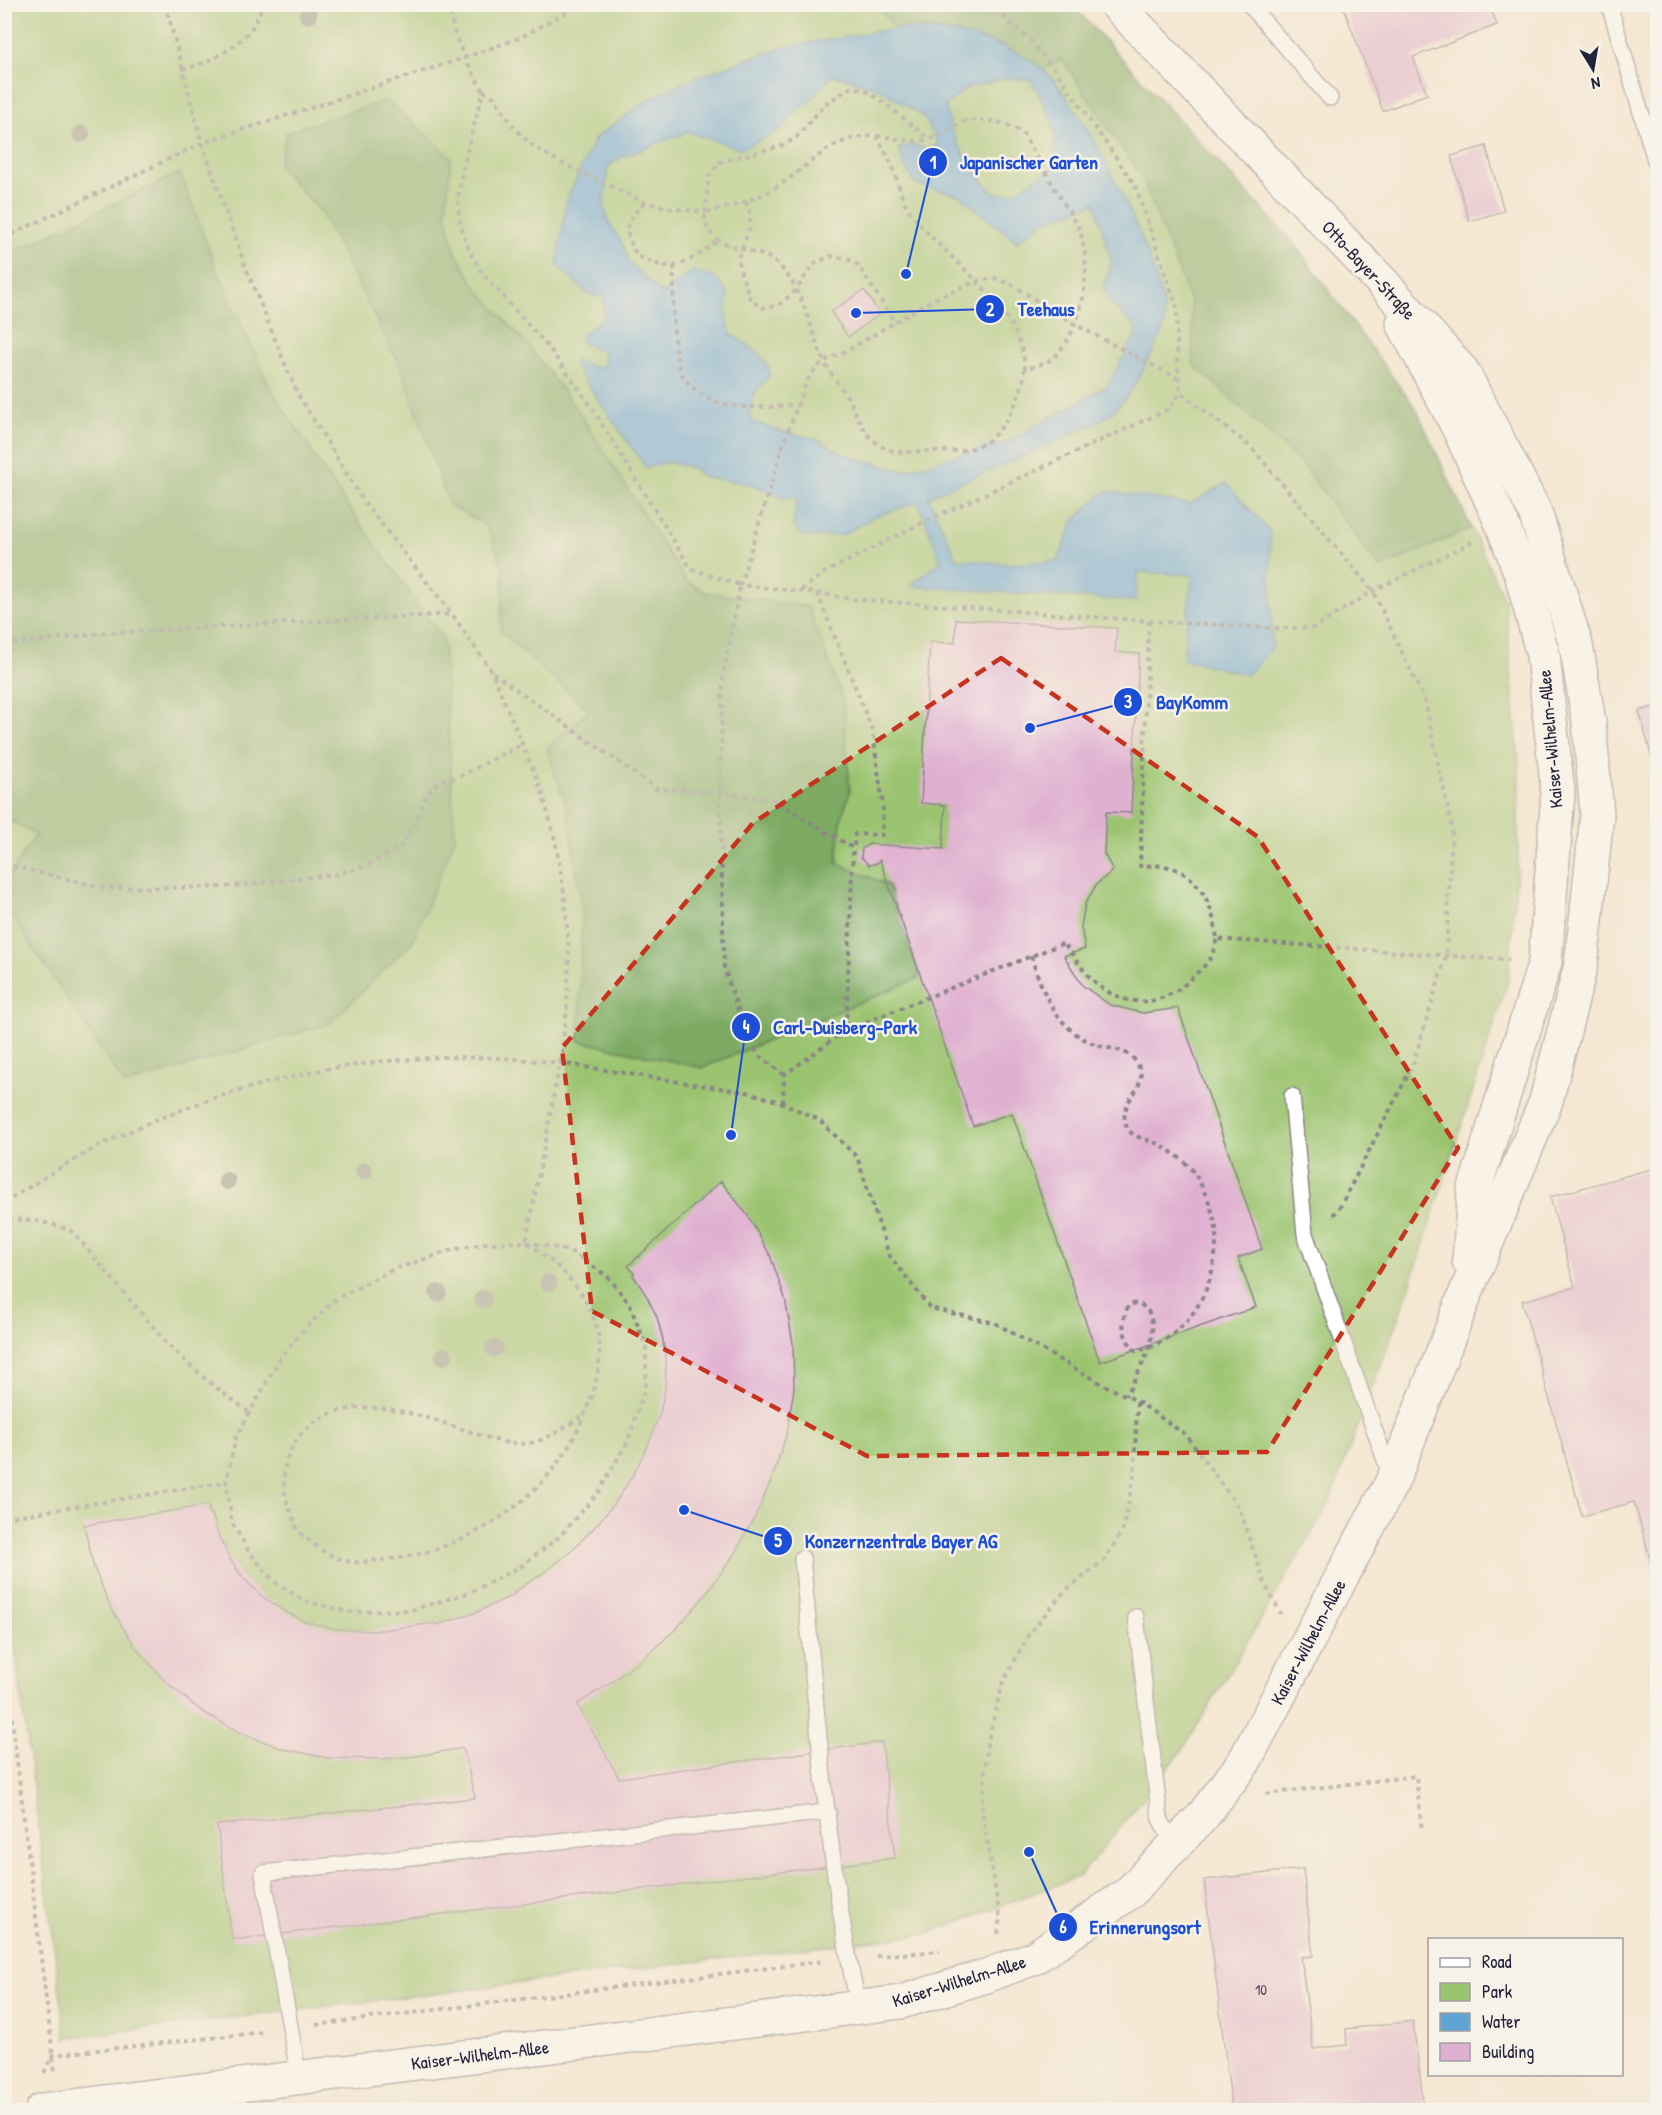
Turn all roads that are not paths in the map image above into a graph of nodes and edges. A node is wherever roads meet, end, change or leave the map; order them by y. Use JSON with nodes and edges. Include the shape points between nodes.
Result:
{"nodes":[{"id":1,"x":1116,"y":4,"type":"edge"},
{"id":2,"x":1250,"y":4,"type":"edge"},
{"id":3,"x":1609,"y":4,"type":"edge"},
{"id":4,"x":1330,"y":98,"type":"dead end"},
{"id":5,"x":1658,"y":170,"type":"edge"},
{"id":6,"x":1383,"y":283,"type":"junction"},
{"id":7,"x":1557,"y":578,"type":"joint"},
{"id":8,"x":1292,"y":1096,"type":"dead end"},
{"id":9,"x":1467,"y":1290,"type":"junction"},
{"id":10,"x":1393,"y":1480,"type":"junction"},
{"id":11,"x":802,"y":1558,"type":"dead end"},
{"id":12,"x":1136,"y":1617,"type":"dead end"},
{"id":13,"x":828,"y":1812,"type":"junction"},
{"id":14,"x":1174,"y":1845,"type":"junction"},
{"id":15,"x":859,"y":2008,"type":"junction"},
{"id":16,"x":299,"y":2078,"type":"junction"},
{"id":17,"x":67,"y":2109,"type":"edge"}],
"edges":[{"from":1,"to":6,"type":"street","name":"Otto-Bayer-Straße"},
{"from":2,"to":4,"type":"lane"},
{"from":3,"to":5,"type":"lane"},
{"from":6,"to":7,"type":"street","name":"Otto-Bayer-Straße","via":[[1463,372],[1535,512]]},
{"from":6,"to":9,"type":"street","name":"Kaiser-Wilhelm-Allee","via":[[1459,429],[1521,574],[1543,655],[1558,793],[1545,962],[1474,1191]]},
{"from":7,"to":9,"type":"street","name":"Kaiser-Wilhelm-Allee","via":[[1576,645],[1589,722],[1597,815],[1581,965],[1546,1101]]},
{"from":8,"to":10,"type":"lane","via":[[1305,1234]]},
{"from":9,"to":10,"type":"street","name":"Kaiser-Wilhelm-Allee"},
{"from":10,"to":14,"type":"street","name":"Kaiser-Wilhelm-Allee","via":[[1244,1762],[1202,1817]]},
{"from":11,"to":13,"type":"lane"},
{"from":12,"to":14,"type":"lane","via":[[1160,1819]]},
{"from":13,"to":15,"type":"lane","via":[[848,1958]]},
{"from":13,"to":16,"type":"lane","via":[[263,1874]]},
{"from":14,"to":15,"type":"street","name":"Kaiser-Wilhelm-Allee","via":[[1129,1893],[1034,1958],[901,2002]]},
{"from":15,"to":16,"type":"street","name":"Kaiser-Wilhelm-Allee"},
{"from":16,"to":17,"type":"street","name":"Kaiser-Wilhelm-Allee"}]}
